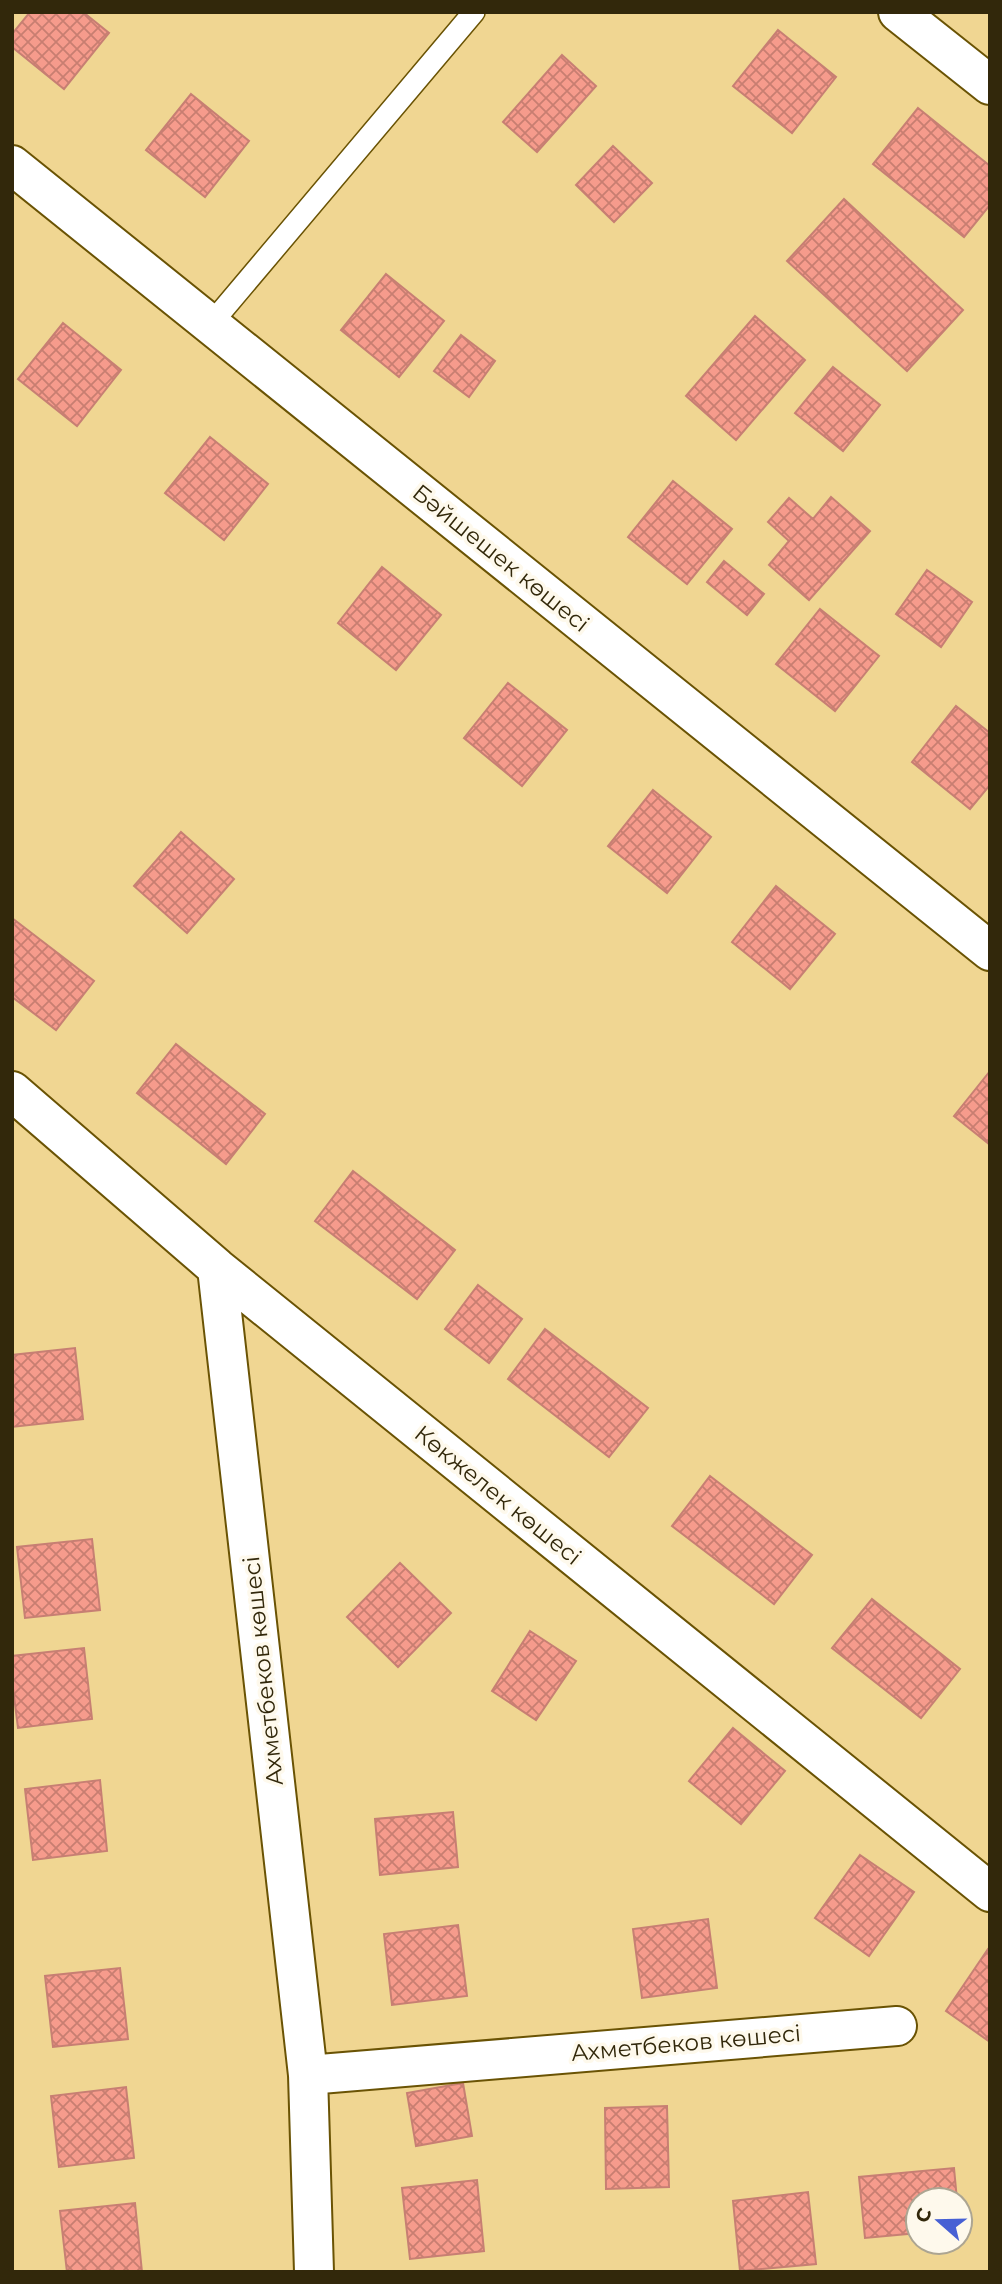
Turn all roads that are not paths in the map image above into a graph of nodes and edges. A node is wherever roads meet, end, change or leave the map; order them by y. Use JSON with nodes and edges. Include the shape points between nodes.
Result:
{"nodes":[{"id":1,"x":474,"y":12,"type":"edge"},
{"id":2,"x":898,"y":12,"type":"edge"},
{"id":3,"x":990,"y":85,"type":"edge"},
{"id":4,"x":12,"y":165,"type":"edge"},
{"id":5,"x":210,"y":325,"type":"junction"},
{"id":6,"x":990,"y":951,"type":"edge"},
{"id":7,"x":12,"y":1091,"type":"edge"},
{"id":8,"x":218,"y":1268,"type":"junction"},
{"id":9,"x":990,"y":1892,"type":"edge"},
{"id":10,"x":897,"y":2026,"type":"dead end"},
{"id":11,"x":308,"y":2075,"type":"junction"},
{"id":12,"x":314,"y":2272,"type":"edge"}],
"edges":[{"from":1,"to":5,"type":"lane"},
{"from":2,"to":3,"type":"street"},
{"from":4,"to":5,"type":"street","name":"Бәйшешек көшесі"},
{"from":5,"to":6,"type":"street","name":"Бәйшешек көшесі"},
{"from":7,"to":8,"type":"street","name":"Көкжелек көшесі"},
{"from":8,"to":9,"type":"street","name":"Көкжелек көшесі"},
{"from":8,"to":11,"type":"street","name":"Ахметбеков көшесі"},
{"from":10,"to":11,"type":"street","name":"Ахметбеков көшесі"},
{"from":11,"to":12,"type":"street","name":"Ахметбеков көшесі"}]}
